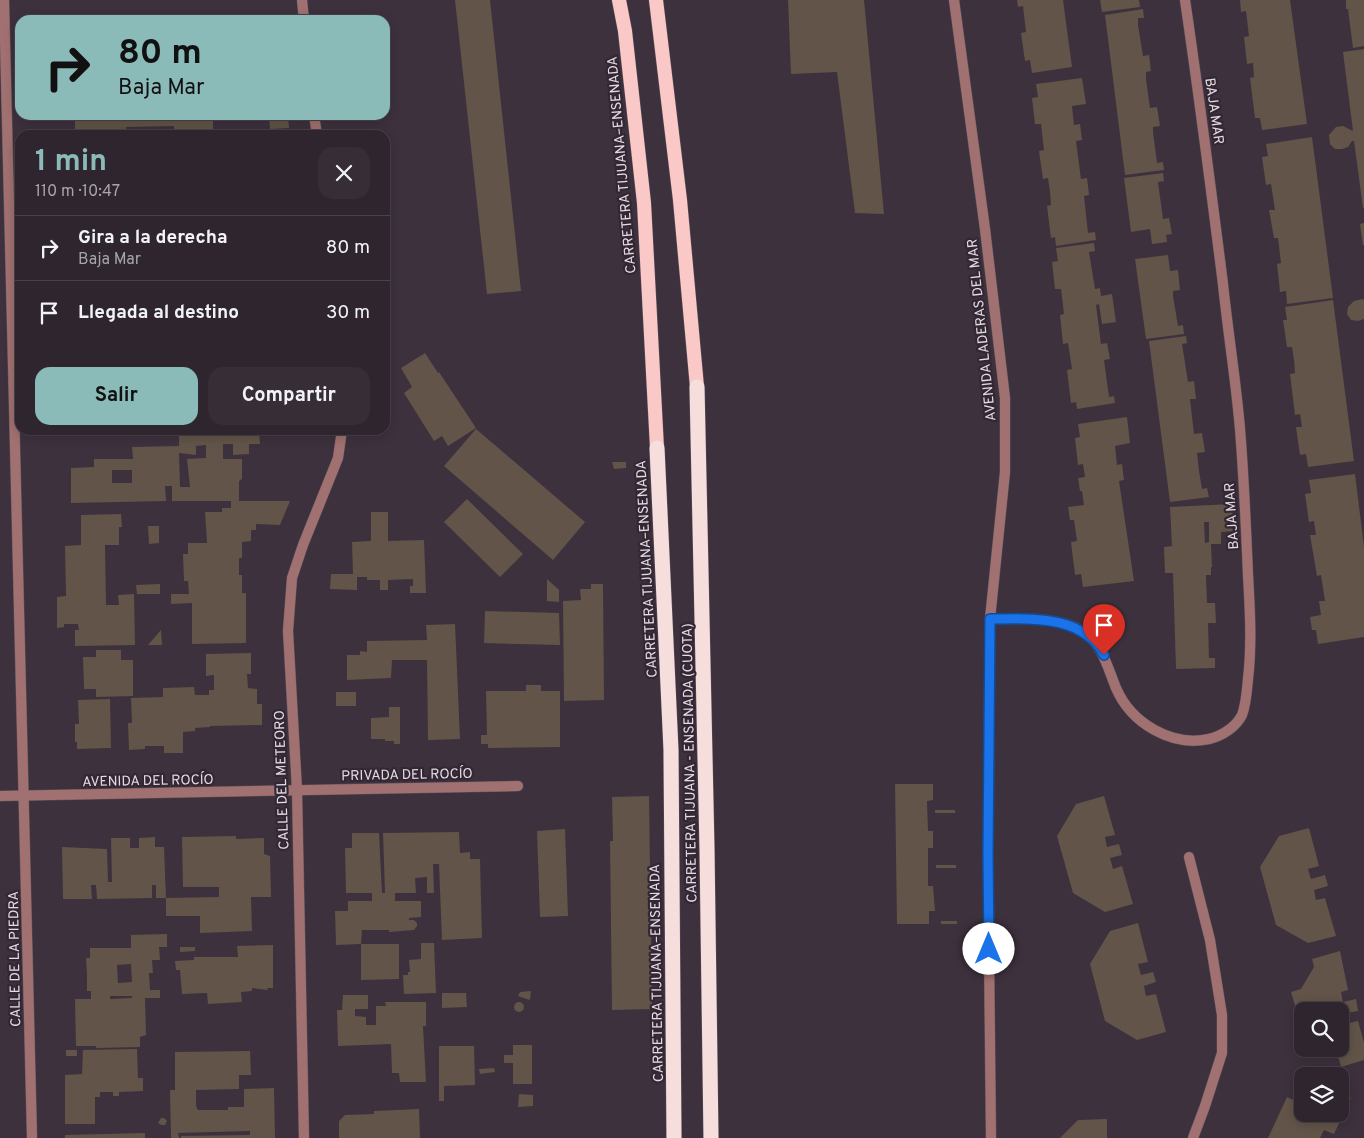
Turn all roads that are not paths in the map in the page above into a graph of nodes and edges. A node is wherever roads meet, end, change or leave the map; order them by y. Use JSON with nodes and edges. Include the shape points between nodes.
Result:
{"nodes":[{"id":1,"x":4,"y":0,"type":"edge"},
{"id":2,"x":302,"y":0,"type":"edge"},
{"id":3,"x":619,"y":0,"type":"edge"},
{"id":4,"x":656,"y":0,"type":"edge"},
{"id":5,"x":954,"y":0,"type":"edge"},
{"id":6,"x":1186,"y":0,"type":"edge"},
{"id":7,"x":304,"y":15,"type":"edge"},
{"id":8,"x":697,"y":387,"type":"joint"},
{"id":9,"x":341,"y":435,"type":"edge"},
{"id":10,"x":657,"y":448,"type":"joint"},
{"id":11,"x":990,"y":619,"type":"junction"},
{"id":12,"x":518,"y":786,"type":"dead end"},
{"id":13,"x":297,"y":790,"type":"junction"},
{"id":14,"x":0,"y":796,"type":"edge"},
{"id":15,"x":24,"y":796,"type":"junction"},
{"id":16,"x":1189,"y":857,"type":"dead end"},
{"id":17,"x":32,"y":1138,"type":"edge"},
{"id":18,"x":304,"y":1138,"type":"edge"},
{"id":19,"x":674,"y":1138,"type":"edge"},
{"id":20,"x":711,"y":1138,"type":"edge"},
{"id":21,"x":991,"y":1138,"type":"edge"},
{"id":22,"x":1193,"y":1138,"type":"edge"}],
"edges":[{"from":1,"to":15,"type":"street","name":"CALLE DE LA PIEDRA"},
{"from":2,"to":7,"type":"street"},
{"from":3,"to":10,"type":"highway","name":"CARRETERA TIJUANA–ENSENADA","via":[[644,203]]},
{"from":4,"to":8,"type":"highway","via":[[680,200]]},
{"from":5,"to":11,"type":"street","name":"AVENIDA LADERAS DEL MAR","via":[[1005,398],[1005,472]]},
{"from":6,"to":11,"type":"street","name":"BAJA MAR","via":[[1240,427],[1251,649],[1241,716],[1227,732],[1208,739],[1161,734],[1130,710],[1116,690],[1109,665],[1098,645],[1081,630],[1044,620]]},
{"from":8,"to":20,"type":"highway","name":"CARRETERA TIJUANA - ENSENADA (CUOTA)"},
{"from":9,"to":13,"type":"street","name":"CALLE DEL METEORO","via":[[338,458],[292,578],[288,631]]},
{"from":10,"to":19,"type":"highway","name":"CARRETERA TIJUANA–ENSENADA","via":[[671,750]]},
{"from":11,"to":21,"type":"street","name":"AVENIDA LADERAS DEL MAR"},
{"from":12,"to":13,"type":"street","name":"PRIVADA DEL ROCÍO"},
{"from":13,"to":15,"type":"street","name":"AVENIDA DEL ROCÍO"},
{"from":13,"to":18,"type":"street","name":"CALLE DEL METEORO"},
{"from":14,"to":15,"type":"street","name":"AVENIDA DEL ROCÍO"},
{"from":15,"to":17,"type":"street","name":"CALLE DE LA PIEDRA"},
{"from":16,"to":22,"type":"street","via":[[1210,940],[1222,1015],[1222,1053]]}]}
